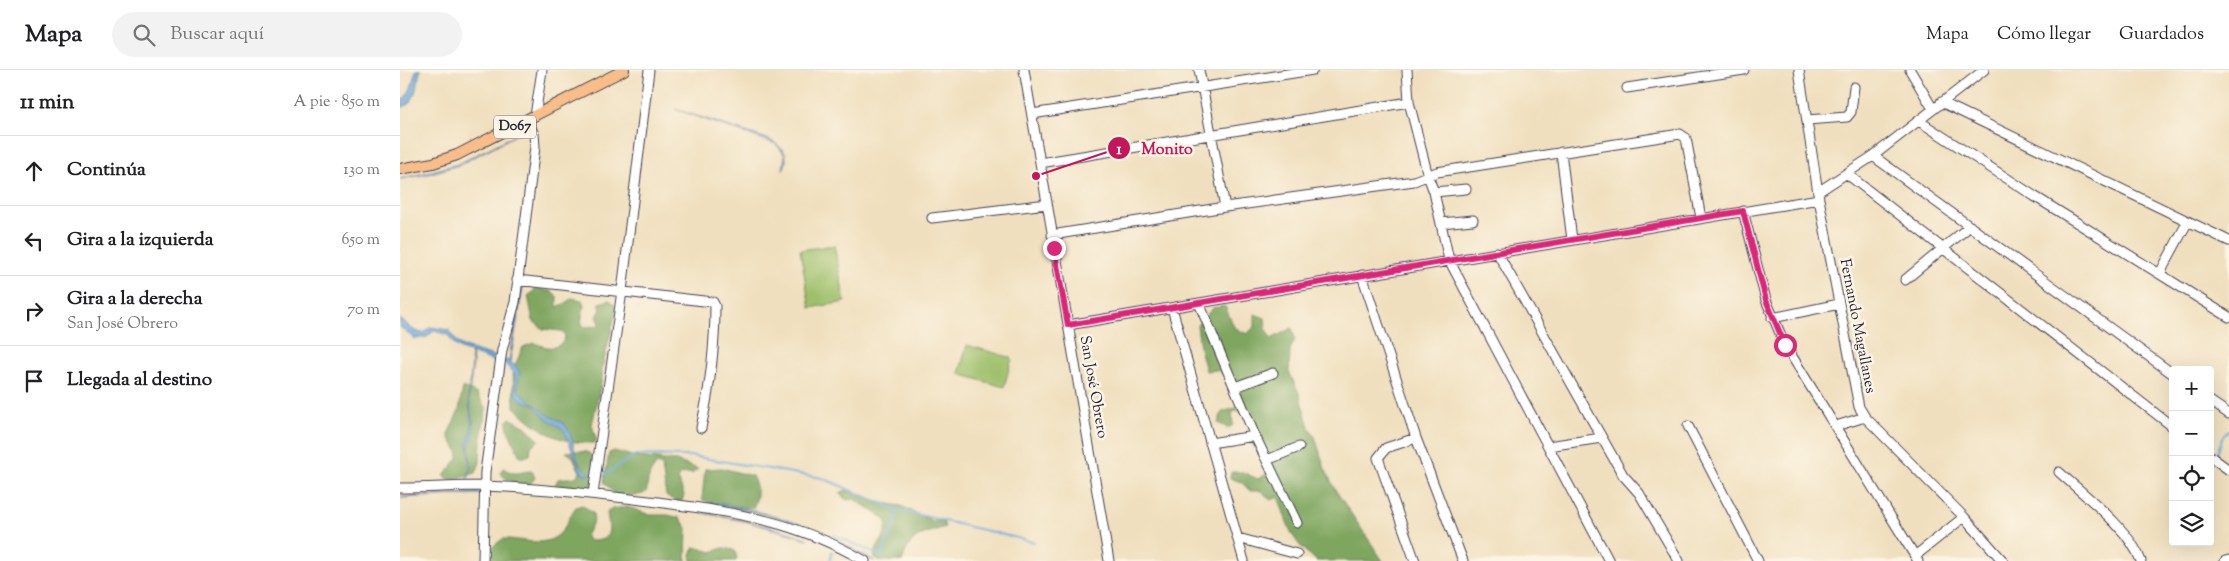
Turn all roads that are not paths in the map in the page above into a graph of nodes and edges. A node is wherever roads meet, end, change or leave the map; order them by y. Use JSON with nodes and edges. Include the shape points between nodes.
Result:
{"nodes":[{"id":1,"x":542,"y":70,"type":"edge"},
{"id":2,"x":624,"y":70,"type":"edge"},
{"id":3,"x":648,"y":70,"type":"edge"},
{"id":4,"x":1024,"y":70,"type":"edge"},
{"id":5,"x":1199,"y":70,"type":"edge"},
{"id":6,"x":1313,"y":70,"type":"edge"},
{"id":7,"x":1407,"y":70,"type":"edge"},
{"id":8,"x":1744,"y":70,"type":"edge"},
{"id":9,"x":1799,"y":70,"type":"edge"},
{"id":10,"x":1910,"y":70,"type":"edge"},
{"id":11,"x":1984,"y":70,"type":"edge"},
{"id":12,"x":1202,"y":87,"type":"junction"},
{"id":13,"x":1854,"y":87,"type":"dead end"},
{"id":14,"x":1627,"y":88,"type":"dead end"},
{"id":15,"x":1409,"y":102,"type":"junction"},
{"id":16,"x":1942,"y":102,"type":"junction"},
{"id":17,"x":1933,"y":109,"type":"junction"},
{"id":18,"x":1032,"y":114,"type":"junction"},
{"id":19,"x":531,"y":118,"type":"junction"},
{"id":20,"x":1807,"y":120,"type":"junction"},
{"id":21,"x":1919,"y":121,"type":"junction"},
{"id":22,"x":1211,"y":135,"type":"junction"},
{"id":23,"x":1562,"y":152,"type":"junction"},
{"id":24,"x":1873,"y":156,"type":"junction"},
{"id":25,"x":1040,"y":163,"type":"junction"},
{"id":26,"x":400,"y":169,"type":"edge"},
{"id":27,"x":1847,"y":174,"type":"junction"},
{"id":28,"x":1428,"y":176,"type":"junction"},
{"id":29,"x":1466,"y":189,"type":"dead end"},
{"id":30,"x":1434,"y":192,"type":"junction"},
{"id":31,"x":1819,"y":195,"type":"junction"},
{"id":32,"x":1047,"y":204,"type":"junction"},
{"id":33,"x":1225,"y":207,"type":"junction"},
{"id":34,"x":1743,"y":211,"type":"junction"},
{"id":35,"x":932,"y":218,"type":"dead end"},
{"id":36,"x":1700,"y":218,"type":"junction"},
{"id":37,"x":1473,"y":220,"type":"dead end"},
{"id":38,"x":2188,"y":221,"type":"junction"},
{"id":39,"x":1441,"y":223,"type":"junction"},
{"id":40,"x":1970,"y":226,"type":"junction"},
{"id":41,"x":1052,"y":235,"type":"junction"},
{"id":42,"x":1572,"y":240,"type":"junction"},
{"id":43,"x":2229,"y":241,"type":"edge"},
{"id":44,"x":1942,"y":249,"type":"junction"},
{"id":45,"x":1497,"y":252,"type":"junction"},
{"id":46,"x":1450,"y":260,"type":"junction"},
{"id":47,"x":2160,"y":273,"type":"junction"},
{"id":48,"x":1362,"y":275,"type":"junction"},
{"id":49,"x":517,"y":280,"type":"junction"},
{"id":50,"x":1905,"y":280,"type":"dead end"},
{"id":51,"x":622,"y":291,"type":"junction"},
{"id":52,"x":1199,"y":303,"type":"junction"},
{"id":53,"x":1839,"y":304,"type":"junction"},
{"id":54,"x":1172,"y":308,"type":"junction"},
{"id":55,"x":2229,"y":317,"type":"edge"},
{"id":56,"x":1772,"y":318,"type":"junction"},
{"id":57,"x":1068,"y":325,"type":"junction"},
{"id":58,"x":2169,"y":371,"type":"edge"},
{"id":59,"x":1272,"y":373,"type":"dead end"},
{"id":60,"x":1236,"y":388,"type":"junction"},
{"id":61,"x":2214,"y":404,"type":"edge"},
{"id":62,"x":2229,"y":414,"type":"edge"},
{"id":63,"x":1865,"y":416,"type":"junction"},
{"id":64,"x":2169,"y":424,"type":"edge"},
{"id":65,"x":1688,"y":426,"type":"dead end"},
{"id":66,"x":1836,"y":426,"type":"junction"},
{"id":67,"x":701,"y":428,"type":"dead end"},
{"id":68,"x":1255,"y":436,"type":"junction"},
{"id":69,"x":1416,"y":438,"type":"junction"},
{"id":70,"x":1602,"y":438,"type":"junction"},
{"id":71,"x":1210,"y":443,"type":"junction"},
{"id":72,"x":1548,"y":446,"type":"junction"},
{"id":73,"x":1299,"y":447,"type":"dead end"},
{"id":74,"x":2214,"y":459,"type":"edge"},
{"id":75,"x":1267,"y":460,"type":"junction"},
{"id":76,"x":2229,"y":470,"type":"edge"},
{"id":77,"x":2059,"y":472,"type":"dead end"},
{"id":78,"x":484,"y":486,"type":"junction"},
{"id":79,"x":400,"y":488,"type":"edge"},
{"id":80,"x":592,"y":494,"type":"junction"},
{"id":81,"x":1964,"y":518,"type":"junction"},
{"id":82,"x":1296,"y":522,"type":"dead end"},
{"id":83,"x":1238,"y":538,"type":"junction"},
{"id":84,"x":1297,"y":554,"type":"dead end"},
{"id":85,"x":1917,"y":558,"type":"edge"},
{"id":86,"x":2229,"y":560,"type":"edge"},
{"id":87,"x":483,"y":561,"type":"edge"},
{"id":88,"x":865,"y":561,"type":"edge"},
{"id":89,"x":1109,"y":561,"type":"edge"},
{"id":90,"x":1244,"y":561,"type":"edge"},
{"id":91,"x":1415,"y":561,"type":"edge"},
{"id":92,"x":1463,"y":561,"type":"edge"},
{"id":93,"x":1608,"y":561,"type":"edge"},
{"id":94,"x":1679,"y":561,"type":"edge"},
{"id":95,"x":1758,"y":561,"type":"edge"},
{"id":96,"x":2003,"y":561,"type":"edge"},
{"id":97,"x":2140,"y":561,"type":"edge"},
{"id":98,"x":2225,"y":561,"type":"edge"}],
"edges":[{"from":1,"to":19,"type":"street"},
{"from":2,"to":19,"type":"main road","number":"D067"},
{"from":3,"to":51,"type":"street"},
{"from":4,"to":18,"type":"street","name":"San José Obrero"},
{"from":5,"to":12,"type":"street"},
{"from":6,"to":12,"type":"street"},
{"from":7,"to":15,"type":"street"},
{"from":8,"to":14,"type":"street"},
{"from":9,"to":20,"type":"street","name":"Fernando Magallanes"},
{"from":10,"to":17,"type":"street"},
{"from":11,"to":16,"type":"street"},
{"from":12,"to":18,"type":"street"},
{"from":12,"to":22,"type":"street"},
{"from":13,"to":20,"type":"street","via":[[1851,112],[1847,117]]},
{"from":15,"to":22,"type":"street"},
{"from":15,"to":28,"type":"street"},
{"from":16,"to":17,"type":"street"},
{"from":16,"to":38,"type":"street"},
{"from":17,"to":21,"type":"street"},
{"from":18,"to":25,"type":"street","name":"San José Obrero"},
{"from":19,"to":26,"type":"main road","number":"D067","via":[[457,155]]},
{"from":19,"to":49,"type":"street","via":[[535,147]]},
{"from":20,"to":31,"type":"street","name":"Fernando Magallanes"},
{"from":21,"to":24,"type":"street"},
{"from":21,"to":47,"type":"street"},
{"from":22,"to":25,"type":"street"},
{"from":22,"to":33,"type":"street"},
{"from":23,"to":28,"type":"street"},
{"from":23,"to":36,"type":"street","via":[[1682,134],[1686,138]]},
{"from":23,"to":42,"type":"street"},
{"from":24,"to":27,"type":"street"},
{"from":24,"to":40,"type":"street"},
{"from":25,"to":32,"type":"street","name":"San José Obrero"},
{"from":27,"to":31,"type":"street"},
{"from":27,"to":44,"type":"street"},
{"from":28,"to":30,"type":"street"},
{"from":28,"to":33,"type":"street","via":[[1414,181]]},
{"from":29,"to":30,"type":"street"},
{"from":30,"to":39,"type":"street"},
{"from":31,"to":34,"type":"street"},
{"from":31,"to":53,"type":"street","name":"Fernando Magallanes"},
{"from":32,"to":35,"type":"street"},
{"from":32,"to":41,"type":"street","name":"San José Obrero"},
{"from":33,"to":41,"type":"street"},
{"from":34,"to":36,"type":"street"},
{"from":34,"to":56,"type":"street"},
{"from":36,"to":42,"type":"street"},
{"from":37,"to":39,"type":"street"},
{"from":38,"to":43,"type":"street"},
{"from":38,"to":47,"type":"street"},
{"from":39,"to":46,"type":"street"},
{"from":40,"to":44,"type":"street"},
{"from":40,"to":58,"type":"street"},
{"from":41,"to":57,"type":"street","name":"San José Obrero"},
{"from":42,"to":45,"type":"street"},
{"from":44,"to":50,"type":"street"},
{"from":44,"to":64,"type":"street"},
{"from":45,"to":46,"type":"street"},
{"from":45,"to":70,"type":"street"},
{"from":46,"to":48,"type":"street"},
{"from":46,"to":72,"type":"street"},
{"from":47,"to":55,"type":"street"},
{"from":48,"to":52,"type":"street"},
{"from":48,"to":69,"type":"street"},
{"from":49,"to":51,"type":"street"},
{"from":49,"to":78,"type":"street","via":[[511,321],[502,350]]},
{"from":51,"to":67,"type":"street","via":[[713,302],[715,338]]},
{"from":51,"to":80,"type":"street"},
{"from":52,"to":54,"type":"street"},
{"from":52,"to":60,"type":"street"},
{"from":53,"to":56,"type":"street"},
{"from":53,"to":63,"type":"street","name":"Fernando Magallanes","via":[[1858,407]]},
{"from":54,"to":57,"type":"street"},
{"from":54,"to":71,"type":"street"},
{"from":56,"to":66,"type":"street","via":[[1785,345]]},
{"from":57,"to":89,"type":"street","name":"San José Obrero"},
{"from":59,"to":60,"type":"street"},
{"from":60,"to":68,"type":"street"},
{"from":61,"to":62,"type":"street"},
{"from":63,"to":66,"type":"street"},
{"from":63,"to":81,"type":"street","name":"Fernando Magallanes"},
{"from":65,"to":95,"type":"street"},
{"from":66,"to":85,"type":"street"},
{"from":68,"to":71,"type":"street"},
{"from":68,"to":75,"type":"street"},
{"from":69,"to":91,"type":"street","via":[[1386,448],[1378,458]]},
{"from":69,"to":92,"type":"street"},
{"from":70,"to":72,"type":"street"},
{"from":70,"to":94,"type":"street"},
{"from":71,"to":83,"type":"street"},
{"from":72,"to":93,"type":"street"},
{"from":73,"to":75,"type":"street"},
{"from":74,"to":76,"type":"street"},
{"from":75,"to":82,"type":"street"},
{"from":77,"to":97,"type":"street","via":[[2126,535]]},
{"from":78,"to":79,"type":"street"},
{"from":78,"to":80,"type":"street"},
{"from":78,"to":87,"type":"street"},
{"from":80,"to":88,"type":"street","via":[[763,518],[814,535]]},
{"from":81,"to":85,"type":"street"},
{"from":81,"to":96,"type":"street","name":"Fernando Magallanes"},
{"from":83,"to":84,"type":"street"},
{"from":83,"to":90,"type":"street"},
{"from":86,"to":98,"type":"street"}]}
